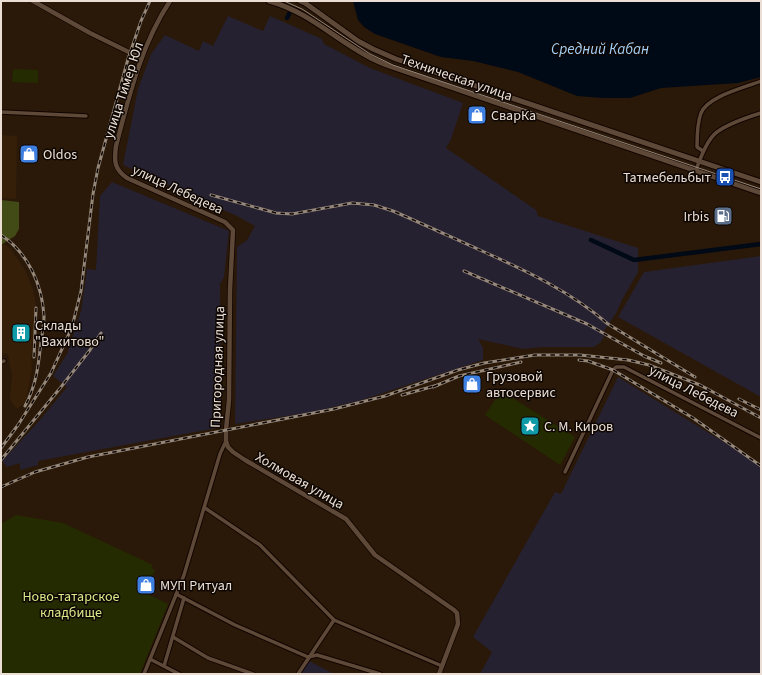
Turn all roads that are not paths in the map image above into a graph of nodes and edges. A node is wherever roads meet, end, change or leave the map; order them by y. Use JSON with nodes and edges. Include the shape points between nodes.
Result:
{"nodes":[{"id":1,"x":33,"y":1,"type":"edge"},
{"id":2,"x":170,"y":1,"type":"edge"},
{"id":3,"x":269,"y":1,"type":"edge"},
{"id":4,"x":300,"y":1,"type":"edge"},
{"id":5,"x":141,"y":58,"type":"junction"},
{"id":6,"x":761,"y":81,"type":"edge"},
{"id":7,"x":1,"y":112,"type":"edge"},
{"id":8,"x":761,"y":113,"type":"edge"},
{"id":9,"x":86,"y":116,"type":"dead end"},
{"id":10,"x":703,"y":151,"type":"junction"},
{"id":11,"x":699,"y":161,"type":"junction"},
{"id":12,"x":116,"y":166,"type":"joint"},
{"id":13,"x":696,"y":170,"type":"junction"},
{"id":14,"x":761,"y":182,"type":"edge"},
{"id":15,"x":761,"y":193,"type":"edge"},
{"id":16,"x":233,"y":230,"type":"joint"},
{"id":17,"x":761,"y":438,"type":"edge"},
{"id":18,"x":226,"y":441,"type":"junction"},
{"id":19,"x":565,"y":472,"type":"dead end"},
{"id":20,"x":205,"y":508,"type":"junction"},
{"id":21,"x":176,"y":594,"type":"junction"},
{"id":22,"x":184,"y":598,"type":"junction"},
{"id":23,"x":334,"y":620,"type":"junction"},
{"id":24,"x":173,"y":637,"type":"junction"},
{"id":25,"x":308,"y":657,"type":"junction"},
{"id":26,"x":150,"y":659,"type":"junction"},
{"id":27,"x":164,"y":666,"type":"junction"},
{"id":28,"x":442,"y":666,"type":"junction"},
{"id":29,"x":144,"y":674,"type":"edge"},
{"id":30,"x":179,"y":674,"type":"edge"},
{"id":31,"x":253,"y":674,"type":"edge"},
{"id":32,"x":298,"y":674,"type":"edge"},
{"id":33,"x":380,"y":674,"type":"edge"},
{"id":34,"x":439,"y":674,"type":"edge"}],
"edges":[{"from":1,"to":5,"type":"street"},
{"from":2,"to":5,"type":"street","name":"улица Тимер Юл","via":[[160,16]]},
{"from":3,"to":13,"type":"main road","name":"Техническая улица","via":[[300,13],[368,57],[392,67]]},
{"from":4,"to":11,"type":"main road","name":"Техническая улица","via":[[373,50]]},
{"from":5,"to":12,"type":"street","name":"улица Тимер Юл","via":[[116,146]]},
{"from":6,"to":10,"type":"street","via":[[712,100],[705,107],[701,114],[697,142],[697,148]]},
{"from":7,"to":9,"type":"street"},
{"from":8,"to":10,"type":"street","via":[[716,132]]},
{"from":10,"to":11,"type":"street"},
{"from":11,"to":13,"type":"street"},
{"from":11,"to":14,"type":"main road","name":"Техническая улица"},
{"from":12,"to":16,"type":"street","name":"улица Лебедева","via":[[127,178],[225,222]]},
{"from":13,"to":15,"type":"main road","name":"Техническая улица"},
{"from":16,"to":18,"type":"street","name":"Пригородная улица"},
{"from":17,"to":19,"type":"street","name":"улица Лебедева","via":[[624,368],[616,367]]},
{"from":18,"to":20,"type":"street","name":"Пригородная улица"},
{"from":18,"to":28,"type":"street","name":"Холмовая улица","via":[[233,452],[245,460],[346,519],[375,555],[457,613],[458,624]]},
{"from":20,"to":21,"type":"street","name":"Пригородная улица"},
{"from":20,"to":23,"type":"street","via":[[260,545]]},
{"from":21,"to":22,"type":"street"},
{"from":21,"to":26,"type":"street","name":"Пригородная улица"},
{"from":22,"to":24,"type":"street"},
{"from":22,"to":25,"type":"street","via":[[235,625]]},
{"from":23,"to":25,"type":"street"},
{"from":23,"to":28,"type":"street"},
{"from":24,"to":27,"type":"street"},
{"from":24,"to":31,"type":"street","via":[[208,658]]},
{"from":25,"to":32,"type":"street"},
{"from":25,"to":33,"type":"street","via":[[317,655]]},
{"from":26,"to":27,"type":"street"},
{"from":26,"to":29,"type":"street","name":"Пригородная улица"},
{"from":27,"to":30,"type":"street"},
{"from":28,"to":34,"type":"street"}]}
